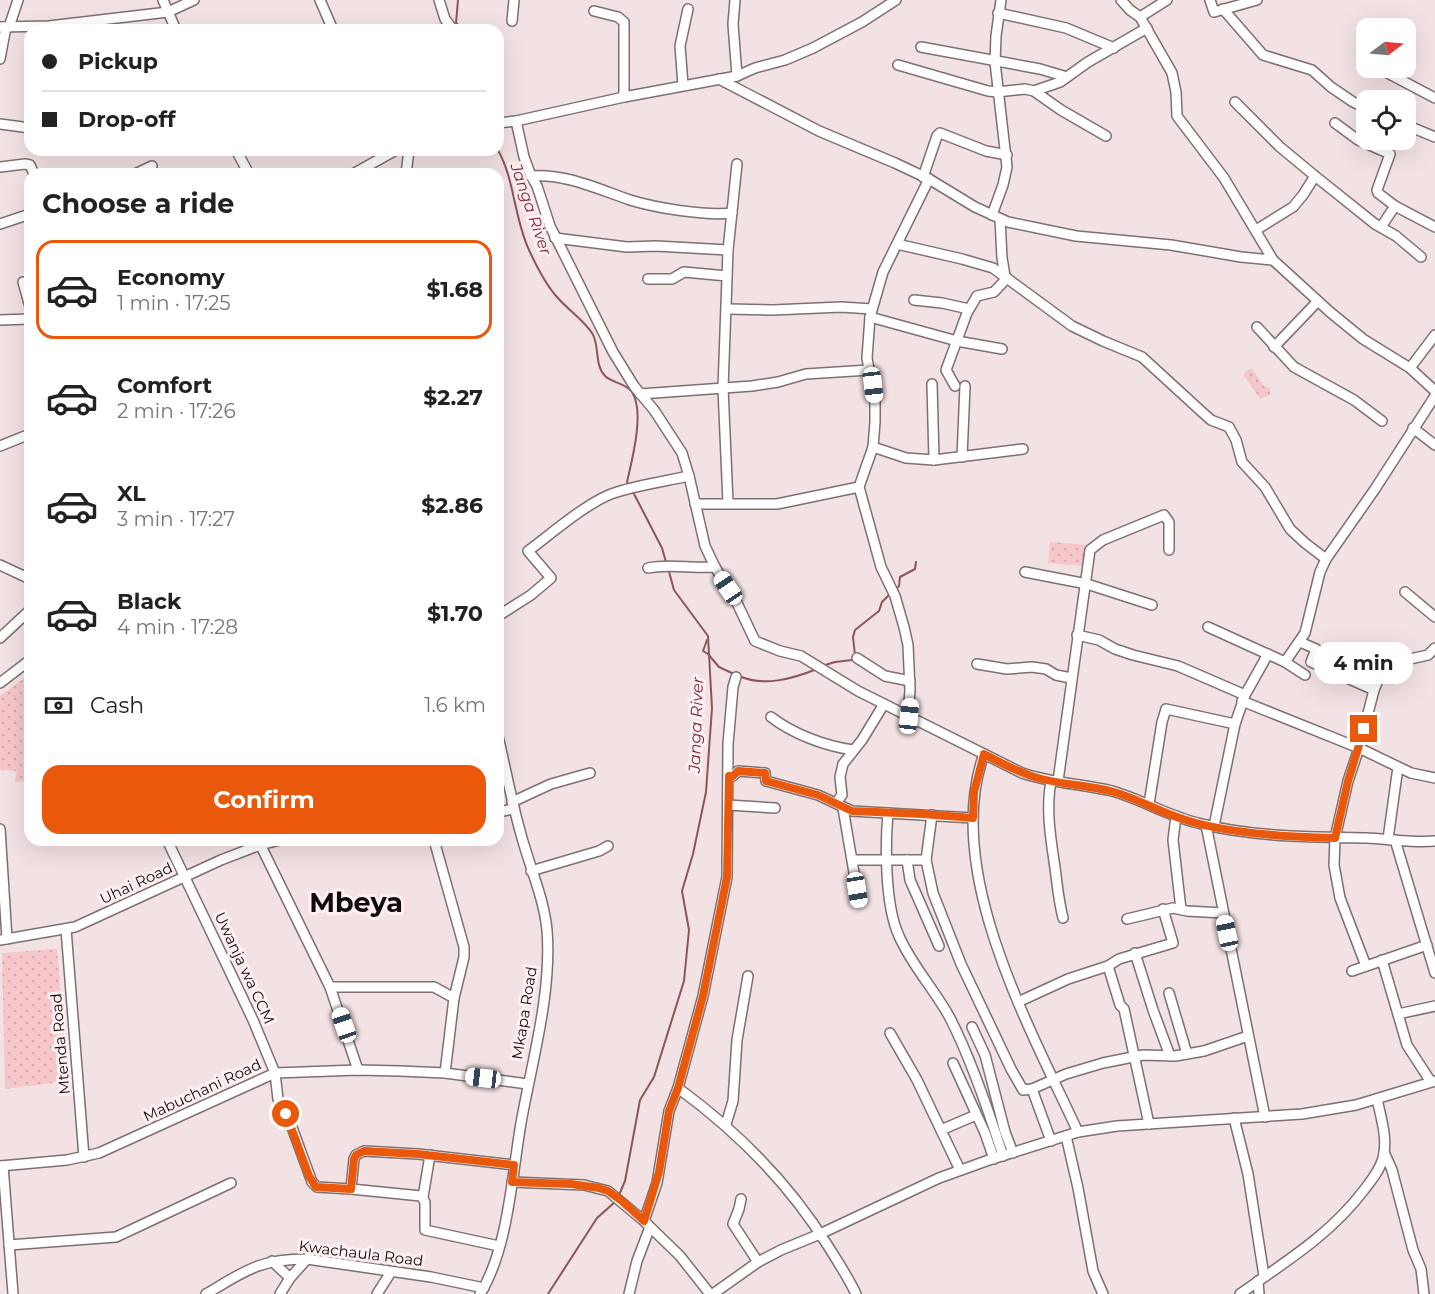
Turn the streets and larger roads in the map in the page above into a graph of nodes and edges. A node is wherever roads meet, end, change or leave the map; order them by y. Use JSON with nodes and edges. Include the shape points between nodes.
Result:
{"nodes":[{"id":1,"x":18,"y":0,"type":"edge"},
{"id":2,"x":163,"y":0,"type":"edge"},
{"id":3,"x":194,"y":0,"type":"edge"},
{"id":4,"x":320,"y":0,"type":"edge"},
{"id":5,"x":439,"y":0,"type":"edge"},
{"id":6,"x":514,"y":0,"type":"edge"},
{"id":7,"x":735,"y":0,"type":"edge"},
{"id":8,"x":896,"y":0,"type":"edge"},
{"id":9,"x":1001,"y":0,"type":"edge"},
{"id":10,"x":1121,"y":0,"type":"edge"},
{"id":11,"x":1167,"y":0,"type":"edge"},
{"id":12,"x":1210,"y":0,"type":"edge"},
{"id":13,"x":1257,"y":0,"type":"edge"},
{"id":14,"x":688,"y":9,"type":"dead end"},
{"id":15,"x":1223,"y":9,"type":"junction"},
{"id":16,"x":594,"y":11,"type":"dead end"},
{"id":17,"x":168,"y":12,"type":"junction"},
{"id":18,"x":998,"y":13,"type":"junction"},
{"id":19,"x":1140,"y":17,"type":"junction"},
{"id":20,"x":512,"y":21,"type":"dead end"},
{"id":21,"x":82,"y":24,"type":"edge"},
{"id":22,"x":173,"y":24,"type":"edge"},
{"id":23,"x":330,"y":24,"type":"edge"},
{"id":24,"x":449,"y":24,"type":"edge"},
{"id":25,"x":5,"y":27,"type":"edge"},
{"id":26,"x":24,"y":27,"type":"edge"},
{"id":27,"x":1147,"y":28,"type":"junction"},
{"id":28,"x":921,"y":47,"type":"dead end"},
{"id":29,"x":1114,"y":48,"type":"junction"},
{"id":30,"x":0,"y":59,"type":"edge"},
{"id":31,"x":995,"y":62,"type":"junction"},
{"id":32,"x":898,"y":65,"type":"dead end"},
{"id":33,"x":737,"y":76,"type":"junction"},
{"id":34,"x":1066,"y":77,"type":"junction"},
{"id":35,"x":1397,"y":78,"type":"edge"},
{"id":36,"x":719,"y":79,"type":"junction"},
{"id":37,"x":683,"y":85,"type":"junction"},
{"id":38,"x":1034,"y":91,"type":"junction"},
{"id":39,"x":997,"y":92,"type":"junction"},
{"id":40,"x":624,"y":97,"type":"junction"},
{"id":41,"x":1435,"y":98,"type":"edge"},
{"id":42,"x":1235,"y":102,"type":"dead end"},
{"id":43,"x":1356,"y":103,"type":"edge"},
{"id":44,"x":516,"y":121,"type":"junction"},
{"id":45,"x":504,"y":122,"type":"edge"},
{"id":46,"x":1335,"y":123,"type":"dead end"},
{"id":47,"x":0,"y":124,"type":"edge"},
{"id":48,"x":24,"y":127,"type":"edge"},
{"id":49,"x":1416,"y":129,"type":"edge"},
{"id":50,"x":1106,"y":136,"type":"dead end"},
{"id":51,"x":1435,"y":137,"type":"edge"},
{"id":52,"x":1007,"y":154,"type":"junction"},
{"id":53,"x":385,"y":156,"type":"edge"},
{"id":54,"x":737,"y":164,"type":"dead end"},
{"id":55,"x":152,"y":166,"type":"dead end"},
{"id":56,"x":0,"y":167,"type":"edge"},
{"id":57,"x":31,"y":168,"type":"edge"},
{"id":58,"x":148,"y":168,"type":"edge"},
{"id":59,"x":363,"y":168,"type":"edge"},
{"id":60,"x":531,"y":176,"type":"junction"},
{"id":61,"x":1315,"y":176,"type":"junction"},
{"id":62,"x":926,"y":178,"type":"junction"},
{"id":63,"x":1395,"y":206,"type":"junction"},
{"id":64,"x":732,"y":213,"type":"junction"},
{"id":65,"x":24,"y":216,"type":"edge"},
{"id":66,"x":996,"y":217,"type":"junction"},
{"id":67,"x":0,"y":224,"type":"edge"},
{"id":68,"x":1381,"y":227,"type":"junction"},
{"id":69,"x":1435,"y":227,"type":"edge"},
{"id":70,"x":1256,"y":230,"type":"junction"},
{"id":71,"x":555,"y":238,"type":"junction"},
{"id":72,"x":897,"y":244,"type":"junction"},
{"id":73,"x":728,"y":250,"type":"junction"},
{"id":74,"x":1421,"y":257,"type":"dead end"},
{"id":75,"x":1273,"y":260,"type":"junction"},
{"id":76,"x":727,"y":276,"type":"junction"},
{"id":77,"x":1006,"y":277,"type":"junction"},
{"id":78,"x":648,"y":279,"type":"dead end"},
{"id":79,"x":23,"y":282,"type":"dead end"},
{"id":80,"x":24,"y":286,"type":"edge"},
{"id":81,"x":914,"y":300,"type":"dead end"},
{"id":82,"x":1318,"y":301,"type":"junction"},
{"id":83,"x":727,"y":309,"type":"junction"},
{"id":84,"x":969,"y":309,"type":"junction"},
{"id":85,"x":871,"y":313,"type":"junction"},
{"id":86,"x":24,"y":319,"type":"edge"},
{"id":87,"x":0,"y":320,"type":"edge"},
{"id":88,"x":1257,"y":327,"type":"dead end"},
{"id":89,"x":1435,"y":335,"type":"edge"},
{"id":90,"x":957,"y":341,"type":"junction"},
{"id":91,"x":1274,"y":347,"type":"junction"},
{"id":92,"x":1002,"y":349,"type":"dead end"},
{"id":93,"x":1410,"y":368,"type":"junction"},
{"id":94,"x":869,"y":370,"type":"junction"},
{"id":95,"x":932,"y":384,"type":"dead end"},
{"id":96,"x":723,"y":388,"type":"junction"},
{"id":97,"x":1435,"y":391,"type":"edge"},
{"id":98,"x":640,"y":394,"type":"junction"},
{"id":99,"x":1435,"y":396,"type":"edge"},
{"id":100,"x":1382,"y":421,"type":"dead end"},
{"id":101,"x":1413,"y":428,"type":"junction"},
{"id":102,"x":24,"y":439,"type":"edge"},
{"id":103,"x":1435,"y":444,"type":"edge"},
{"id":104,"x":0,"y":446,"type":"edge"},
{"id":105,"x":873,"y":447,"type":"junction"},
{"id":106,"x":1023,"y":449,"type":"dead end"},
{"id":107,"x":963,"y":458,"type":"junction"},
{"id":108,"x":934,"y":460,"type":"junction"},
{"id":109,"x":689,"y":476,"type":"junction"},
{"id":110,"x":859,"y":487,"type":"junction"},
{"id":111,"x":728,"y":503,"type":"junction"},
{"id":112,"x":695,"y":504,"type":"junction"},
{"id":113,"x":1169,"y":550,"type":"dead end"},
{"id":114,"x":1326,"y":559,"type":"junction"},
{"id":115,"x":0,"y":565,"type":"edge"},
{"id":116,"x":714,"y":567,"type":"junction"},
{"id":117,"x":648,"y":568,"type":"dead end"},
{"id":118,"x":1025,"y":572,"type":"dead end"},
{"id":119,"x":24,"y":576,"type":"edge"},
{"id":120,"x":1087,"y":584,"type":"junction"},
{"id":121,"x":1405,"y":592,"type":"dead end"},
{"id":122,"x":1152,"y":605,"type":"dead end"},
{"id":123,"x":504,"y":612,"type":"edge"},
{"id":124,"x":24,"y":616,"type":"edge"},
{"id":125,"x":1435,"y":617,"type":"edge"},
{"id":126,"x":1208,"y":627,"type":"dead end"},
{"id":127,"x":1077,"y":635,"type":"junction"},
{"id":128,"x":0,"y":638,"type":"edge"},
{"id":129,"x":1300,"y":642,"type":"junction"},
{"id":130,"x":1268,"y":654,"type":"junction"},
{"id":131,"x":1433,"y":654,"type":"edge"},
{"id":132,"x":857,"y":658,"type":"dead end"},
{"id":133,"x":1285,"y":662,"type":"junction"},
{"id":134,"x":977,"y":664,"type":"dead end"},
{"id":135,"x":24,"y":665,"type":"edge"},
{"id":136,"x":1305,"y":675,"type":"dead end"},
{"id":137,"x":736,"y":677,"type":"dead end"},
{"id":138,"x":1071,"y":678,"type":"junction"},
{"id":139,"x":910,"y":681,"type":"junction"},
{"id":140,"x":0,"y":683,"type":"edge"},
{"id":141,"x":1374,"y":690,"type":"junction"},
{"id":142,"x":1244,"y":698,"type":"junction"},
{"id":143,"x":884,"y":704,"type":"junction"},
{"id":144,"x":909,"y":716,"type":"junction"},
{"id":145,"x":771,"y":717,"type":"dead end"},
{"id":146,"x":1235,"y":724,"type":"junction"},
{"id":147,"x":1359,"y":748,"type":"junction"},
{"id":148,"x":853,"y":750,"type":"junction"},
{"id":149,"x":984,"y":754,"type":"junction"},
{"id":150,"x":504,"y":766,"type":"edge"},
{"id":151,"x":1398,"y":767,"type":"junction"},
{"id":152,"x":590,"y":773,"type":"dead end"},
{"id":153,"x":729,"y":776,"type":"junction"},
{"id":154,"x":1435,"y":778,"type":"edge"},
{"id":155,"x":1054,"y":781,"type":"junction"},
{"id":156,"x":1149,"y":804,"type":"junction"},
{"id":157,"x":728,"y":805,"type":"junction"},
{"id":158,"x":512,"y":806,"type":"junction"},
{"id":159,"x":840,"y":806,"type":"junction"},
{"id":160,"x":775,"y":808,"type":"dead end"},
{"id":161,"x":504,"y":809,"type":"edge"},
{"id":162,"x":888,"y":813,"type":"junction"},
{"id":163,"x":932,"y":815,"type":"junction"},
{"id":164,"x":1176,"y":816,"type":"junction"},
{"id":165,"x":973,"y":818,"type":"junction"},
{"id":166,"x":1210,"y":826,"type":"junction"},
{"id":167,"x":0,"y":829,"type":"edge"},
{"id":168,"x":1335,"y":838,"type":"junction"},
{"id":169,"x":1392,"y":840,"type":"junction"},
{"id":170,"x":1435,"y":841,"type":"edge"},
{"id":171,"x":170,"y":846,"type":"edge"},
{"id":172,"x":250,"y":846,"type":"edge"},
{"id":173,"x":261,"y":846,"type":"edge"},
{"id":174,"x":436,"y":846,"type":"edge"},
{"id":175,"x":608,"y":846,"type":"dead end"},
{"id":176,"x":888,"y":859,"type":"junction"},
{"id":177,"x":1,"y":860,"type":"edge"},
{"id":178,"x":853,"y":860,"type":"junction"},
{"id":179,"x":907,"y":860,"type":"junction"},
{"id":180,"x":926,"y":860,"type":"junction"},
{"id":181,"x":531,"y":871,"type":"junction"},
{"id":182,"x":185,"y":876,"type":"junction"},
{"id":183,"x":859,"y":902,"type":"dead end"},
{"id":184,"x":1163,"y":909,"type":"junction"},
{"id":185,"x":1181,"y":909,"type":"junction"},
{"id":186,"x":1222,"y":913,"type":"junction"},
{"id":187,"x":1063,"y":918,"type":"dead end"},
{"id":188,"x":1127,"y":919,"type":"dead end"},
{"id":189,"x":66,"y":929,"type":"junction"},
{"id":190,"x":4,"y":939,"type":"edge"},
{"id":191,"x":1427,"y":945,"type":"junction"},
{"id":192,"x":939,"y":946,"type":"dead end"},
{"id":193,"x":1135,"y":953,"type":"junction"},
{"id":194,"x":1382,"y":960,"type":"junction"},
{"id":195,"x":1108,"y":966,"type":"junction"},
{"id":196,"x":1366,"y":966,"type":"junction"},
{"id":197,"x":1352,"y":971,"type":"dead end"},
{"id":198,"x":1435,"y":973,"type":"edge"},
{"id":199,"x":748,"y":976,"type":"dead end"},
{"id":200,"x":330,"y":987,"type":"junction"},
{"id":201,"x":1169,"y":993,"type":"dead end"},
{"id":202,"x":454,"y":998,"type":"junction"},
{"id":203,"x":1018,"y":1002,"type":"junction"},
{"id":204,"x":1435,"y":1006,"type":"edge"},
{"id":205,"x":1398,"y":1014,"type":"junction"},
{"id":206,"x":972,"y":1027,"type":"dead end"},
{"id":207,"x":890,"y":1033,"type":"dead end"},
{"id":208,"x":1248,"y":1036,"type":"junction"},
{"id":209,"x":1187,"y":1054,"type":"junction"},
{"id":210,"x":1135,"y":1056,"type":"junction"},
{"id":211,"x":1170,"y":1056,"type":"junction"},
{"id":212,"x":953,"y":1064,"type":"dead end"},
{"id":213,"x":358,"y":1070,"type":"junction"},
{"id":214,"x":275,"y":1073,"type":"junction"},
{"id":215,"x":445,"y":1073,"type":"junction"},
{"id":216,"x":1053,"y":1079,"type":"junction"},
{"id":217,"x":1433,"y":1081,"type":"edge"},
{"id":218,"x":528,"y":1084,"type":"junction"},
{"id":219,"x":678,"y":1088,"type":"junction"},
{"id":220,"x":1032,"y":1089,"type":"junction"},
{"id":221,"x":1377,"y":1099,"type":"junction"},
{"id":222,"x":976,"y":1115,"type":"junction"},
{"id":223,"x":1234,"y":1118,"type":"junction"},
{"id":224,"x":1265,"y":1118,"type":"junction"},
{"id":225,"x":726,"y":1124,"type":"junction"},
{"id":226,"x":1149,"y":1124,"type":"junction"},
{"id":227,"x":941,"y":1130,"type":"junction"},
{"id":228,"x":1078,"y":1132,"type":"junction"},
{"id":229,"x":1066,"y":1136,"type":"junction"},
{"id":230,"x":1051,"y":1141,"type":"junction"},
{"id":231,"x":1384,"y":1152,"type":"junction"},
{"id":232,"x":1013,"y":1153,"type":"junction"},
{"id":233,"x":430,"y":1155,"type":"junction"},
{"id":234,"x":84,"y":1157,"type":"junction"},
{"id":235,"x":998,"y":1157,"type":"junction"},
{"id":236,"x":514,"y":1165,"type":"junction"},
{"id":237,"x":1,"y":1166,"type":"edge"},
{"id":238,"x":960,"y":1170,"type":"junction"},
{"id":239,"x":512,"y":1182,"type":"junction"},
{"id":240,"x":231,"y":1183,"type":"dead end"},
{"id":241,"x":351,"y":1189,"type":"junction"},
{"id":242,"x":423,"y":1197,"type":"junction"},
{"id":243,"x":741,"y":1199,"type":"dead end"},
{"id":244,"x":647,"y":1224,"type":"junction"},
{"id":245,"x":820,"y":1234,"type":"junction"},
{"id":246,"x":9,"y":1245,"type":"junction"},
{"id":247,"x":499,"y":1246,"type":"junction"},
{"id":248,"x":307,"y":1259,"type":"junction"},
{"id":249,"x":272,"y":1261,"type":"junction"},
{"id":250,"x":758,"y":1262,"type":"junction"},
{"id":251,"x":391,"y":1272,"type":"junction"},
{"id":252,"x":290,"y":1278,"type":"junction"},
{"id":253,"x":1261,"y":1279,"type":"junction"},
{"id":254,"x":482,"y":1291,"type":"edge"},
{"id":255,"x":13,"y":1294,"type":"edge"},
{"id":256,"x":206,"y":1294,"type":"edge"},
{"id":257,"x":280,"y":1294,"type":"edge"},
{"id":258,"x":377,"y":1294,"type":"edge"},
{"id":259,"x":628,"y":1294,"type":"edge"},
{"id":260,"x":711,"y":1294,"type":"edge"},
{"id":261,"x":856,"y":1294,"type":"edge"},
{"id":262,"x":1103,"y":1294,"type":"edge"},
{"id":263,"x":1240,"y":1294,"type":"edge"},
{"id":264,"x":1259,"y":1294,"type":"edge"},
{"id":265,"x":1424,"y":1294,"type":"edge"}],
"edges":[{"from":1,"to":25,"type":"street"},
{"from":2,"to":17,"type":"street"},
{"from":3,"to":17,"type":"street"},
{"from":4,"to":23,"type":"street"},
{"from":5,"to":24,"type":"street"},
{"from":6,"to":20,"type":"street"},
{"from":7,"to":33,"type":"street"},
{"from":8,"to":33,"type":"street","via":[[813,48]]},
{"from":9,"to":18,"type":"street"},
{"from":10,"to":19,"type":"street"},
{"from":11,"to":19,"type":"street"},
{"from":12,"to":15,"type":"street","via":[[1214,12]]},
{"from":13,"to":15,"type":"street"},
{"from":14,"to":37,"type":"street","via":[[680,46]]},
{"from":15,"to":43,"type":"street","via":[[1263,55],[1312,70]]},
{"from":16,"to":40,"type":"street","via":[[624,22]]},
{"from":17,"to":21,"type":"street"},
{"from":17,"to":22,"type":"street"},
{"from":18,"to":29,"type":"street","via":[[1066,28]]},
{"from":18,"to":31,"type":"street"},
{"from":19,"to":27,"type":"street"},
{"from":25,"to":26,"type":"street"},
{"from":25,"to":30,"type":"street"},
{"from":27,"to":29,"type":"street"},
{"from":27,"to":70,"type":"street","via":[[1172,73],[1177,116],[1224,178]]},
{"from":28,"to":31,"type":"street"},
{"from":29,"to":34,"type":"street"},
{"from":31,"to":34,"type":"street"},
{"from":31,"to":39,"type":"street"},
{"from":32,"to":39,"type":"street"},
{"from":33,"to":36,"type":"street"},
{"from":34,"to":38,"type":"street"},
{"from":35,"to":41,"type":"street"},
{"from":36,"to":37,"type":"street"},
{"from":36,"to":62,"type":"street","via":[[819,131]]},
{"from":37,"to":40,"type":"street"},
{"from":38,"to":39,"type":"street"},
{"from":38,"to":50,"type":"street"},
{"from":39,"to":52,"type":"street"},
{"from":40,"to":44,"type":"street"},
{"from":42,"to":61,"type":"street"},
{"from":44,"to":45,"type":"street"},
{"from":44,"to":60,"type":"street"},
{"from":46,"to":63,"type":"street","via":[[1358,140],[1390,154],[1377,189]]},
{"from":47,"to":48,"type":"street"},
{"from":49,"to":51,"type":"street"},
{"from":52,"to":62,"type":"street","via":[[986,151],[940,133]]},
{"from":52,"to":66,"type":"street"},
{"from":53,"to":59,"type":"street"},
{"from":54,"to":64,"type":"street"},
{"from":55,"to":58,"type":"street"},
{"from":56,"to":57,"type":"street","via":[[25,164]]},
{"from":60,"to":64,"type":"street","via":[[558,176],[645,204],[708,214]]},
{"from":60,"to":71,"type":"street"},
{"from":61,"to":68,"type":"street"},
{"from":61,"to":70,"type":"street","via":[[1293,207]]},
{"from":62,"to":66,"type":"street"},
{"from":62,"to":72,"type":"street"},
{"from":63,"to":68,"type":"street"},
{"from":63,"to":69,"type":"street"},
{"from":64,"to":73,"type":"street"},
{"from":65,"to":67,"type":"street"},
{"from":66,"to":75,"type":"street","via":[[1076,236]]},
{"from":66,"to":77,"type":"street"},
{"from":68,"to":74,"type":"street"},
{"from":70,"to":75,"type":"street"},
{"from":71,"to":73,"type":"street","via":[[627,247]]},
{"from":71,"to":98,"type":"street","via":[[613,352]]},
{"from":72,"to":77,"type":"street","via":[[979,263]]},
{"from":72,"to":85,"type":"street","via":[[879,282]]},
{"from":73,"to":76,"type":"street"},
{"from":75,"to":82,"type":"street"},
{"from":76,"to":78,"type":"street","via":[[684,272],[672,279]]},
{"from":76,"to":83,"type":"street"},
{"from":77,"to":84,"type":"street","via":[[994,292],[977,296]]},
{"from":77,"to":114,"type":"street","via":[[1072,326],[1142,357],[1211,420],[1229,427],[1242,462],[1265,487],[1290,528]]},
{"from":79,"to":80,"type":"street"},
{"from":81,"to":84,"type":"street"},
{"from":82,"to":91,"type":"street"},
{"from":82,"to":93,"type":"street","via":[[1363,339]]},
{"from":83,"to":85,"type":"street","via":[[841,307]]},
{"from":83,"to":96,"type":"street"},
{"from":84,"to":90,"type":"street"},
{"from":85,"to":90,"type":"street"},
{"from":85,"to":94,"type":"street"},
{"from":86,"to":87,"type":"street"},
{"from":88,"to":91,"type":"street"},
{"from":89,"to":93,"type":"street"},
{"from":90,"to":92,"type":"street"},
{"from":90,"to":107,"type":"street","via":[[946,370],[960,386]]},
{"from":91,"to":100,"type":"street","via":[[1288,362]]},
{"from":93,"to":97,"type":"street"},
{"from":94,"to":96,"type":"street","via":[[806,374],[771,384]]},
{"from":94,"to":105,"type":"street","via":[[875,402]]},
{"from":95,"to":108,"type":"street"},
{"from":96,"to":98,"type":"street"},
{"from":96,"to":111,"type":"street"},
{"from":98,"to":109,"type":"street","via":[[678,446]]},
{"from":99,"to":101,"type":"street"},
{"from":101,"to":103,"type":"street"},
{"from":101,"to":114,"type":"street"},
{"from":102,"to":104,"type":"street"},
{"from":105,"to":108,"type":"street","via":[[906,458]]},
{"from":105,"to":110,"type":"street"},
{"from":106,"to":107,"type":"street"},
{"from":107,"to":108,"type":"street"},
{"from":109,"to":112,"type":"street"},
{"from":109,"to":123,"type":"street","via":[[616,492],[528,551],[552,578]]},
{"from":110,"to":111,"type":"street","via":[[777,504]]},
{"from":110,"to":139,"type":"street","via":[[908,645]]},
{"from":111,"to":112,"type":"street"},
{"from":112,"to":116,"type":"street"},
{"from":113,"to":120,"type":"street","via":[[1169,522],[1162,515],[1096,544],[1090,550]]},
{"from":114,"to":129,"type":"street"},
{"from":115,"to":119,"type":"street"},
{"from":116,"to":117,"type":"street"},
{"from":116,"to":143,"type":"street","via":[[755,641],[820,666]]},
{"from":118,"to":120,"type":"street"},
{"from":120,"to":122,"type":"street"},
{"from":120,"to":127,"type":"street"},
{"from":121,"to":125,"type":"street"},
{"from":124,"to":128,"type":"street"},
{"from":126,"to":130,"type":"street"},
{"from":127,"to":138,"type":"street"},
{"from":127,"to":142,"type":"street","via":[[1178,666]]},
{"from":129,"to":133,"type":"street"},
{"from":129,"to":141,"type":"street","via":[[1316,649],[1311,662]]},
{"from":130,"to":133,"type":"street"},
{"from":130,"to":142,"type":"street"},
{"from":131,"to":141,"type":"street","via":[[1386,668]]},
{"from":132,"to":139,"type":"street","via":[[885,676]]},
{"from":133,"to":136,"type":"street"},
{"from":134,"to":138,"type":"street","via":[[1046,669]]},
{"from":135,"to":140,"type":"street"},
{"from":137,"to":153,"type":"street","via":[[728,744]]},
{"from":138,"to":155,"type":"street"},
{"from":139,"to":144,"type":"street"},
{"from":141,"to":147,"type":"street"},
{"from":142,"to":146,"type":"street"},
{"from":142,"to":147,"type":"street"},
{"from":143,"to":144,"type":"street"},
{"from":143,"to":148,"type":"street"},
{"from":144,"to":149,"type":"street"},
{"from":145,"to":148,"type":"street","via":[[787,729]]},
{"from":146,"to":156,"type":"street","via":[[1166,709]]},
{"from":146,"to":166,"type":"street"},
{"from":147,"to":151,"type":"street"},
{"from":147,"to":168,"type":"street"},
{"from":148,"to":159,"type":"street","via":[[840,771]]},
{"from":149,"to":155,"type":"street","via":[[1022,773]]},
{"from":149,"to":165,"type":"street","via":[[974,792]]},
{"from":150,"to":158,"type":"street","name":"Mkapa Road"},
{"from":151,"to":154,"type":"street"},
{"from":151,"to":169,"type":"street"},
{"from":152,"to":158,"type":"street","via":[[551,784]]},
{"from":153,"to":157,"type":"street"},
{"from":153,"to":159,"type":"street","via":[[738,771],[765,773],[766,781],[818,795]]},
{"from":155,"to":156,"type":"street","via":[[1108,790]]},
{"from":155,"to":187,"type":"street","via":[[1048,797],[1050,839]]},
{"from":156,"to":164,"type":"street"},
{"from":157,"to":160,"type":"street"},
{"from":157,"to":219,"type":"street","via":[[727,877],[703,996]]},
{"from":158,"to":161,"type":"street"},
{"from":158,"to":181,"type":"street","name":"Mkapa Road"},
{"from":159,"to":162,"type":"street","via":[[852,811]]},
{"from":159,"to":178,"type":"street"},
{"from":162,"to":163,"type":"street"},
{"from":162,"to":176,"type":"street"},
{"from":163,"to":165,"type":"street"},
{"from":163,"to":180,"type":"street"},
{"from":164,"to":166,"type":"street"},
{"from":164,"to":185,"type":"street","via":[[1173,840]]},
{"from":165,"to":203,"type":"street","via":[[987,915]]},
{"from":166,"to":168,"type":"street"},
{"from":166,"to":186,"type":"street"},
{"from":167,"to":177,"type":"street"},
{"from":168,"to":169,"type":"street"},
{"from":168,"to":196,"type":"street","via":[[1334,865],[1340,898]]},
{"from":169,"to":170,"type":"street"},
{"from":169,"to":191,"type":"street"},
{"from":171,"to":182,"type":"street","name":"Uwanja wa CCM"},
{"from":172,"to":182,"type":"street","name":"Uhai Road"},
{"from":173,"to":200,"type":"street"},
{"from":174,"to":202,"type":"street","via":[[464,946]]},
{"from":175,"to":181,"type":"street"},
{"from":176,"to":178,"type":"street"},
{"from":176,"to":179,"type":"street"},
{"from":176,"to":235,"type":"street","via":[[891,908],[898,934],[950,1019],[970,1065]]},
{"from":177,"to":190,"type":"street"},
{"from":178,"to":183,"type":"street"},
{"from":179,"to":180,"type":"street"},
{"from":179,"to":192,"type":"street","via":[[910,880]]},
{"from":180,"to":220,"type":"street","via":[[938,909],[961,964],[1022,1089]]},
{"from":181,"to":218,"type":"street","name":"Mkapa Road","via":[[547,927],[548,954]]},
{"from":182,"to":189,"type":"street","name":"Uhai Road"},
{"from":182,"to":214,"type":"street","name":"Uwanja wa CCM"},
{"from":184,"to":185,"type":"street"},
{"from":184,"to":188,"type":"street"},
{"from":184,"to":193,"type":"street","via":[[1173,944]]},
{"from":185,"to":186,"type":"street"},
{"from":186,"to":208,"type":"street"},
{"from":189,"to":190,"type":"street","name":"Uhai Road"},
{"from":189,"to":234,"type":"street","name":"Mtenda Road"},
{"from":191,"to":194,"type":"street"},
{"from":191,"to":198,"type":"street"},
{"from":193,"to":195,"type":"street"},
{"from":193,"to":211,"type":"street"},
{"from":194,"to":196,"type":"street"},
{"from":194,"to":205,"type":"street"},
{"from":195,"to":203,"type":"street"},
{"from":195,"to":210,"type":"street"},
{"from":196,"to":197,"type":"street"},
{"from":199,"to":225,"type":"street","via":[[737,1040],[734,1101]]},
{"from":200,"to":202,"type":"street","via":[[434,987]]},
{"from":200,"to":213,"type":"street"},
{"from":201,"to":209,"type":"street"},
{"from":202,"to":215,"type":"street"},
{"from":203,"to":216,"type":"street"},
{"from":204,"to":205,"type":"street"},
{"from":205,"to":217,"type":"street","via":[[1407,1045]]},
{"from":206,"to":232,"type":"street","via":[[985,1054]]},
{"from":207,"to":227,"type":"street"},
{"from":208,"to":209,"type":"street"},
{"from":208,"to":224,"type":"street"},
{"from":209,"to":211,"type":"street"},
{"from":210,"to":211,"type":"street"},
{"from":210,"to":216,"type":"street"},
{"from":210,"to":226,"type":"street"},
{"from":212,"to":222,"type":"street"},
{"from":213,"to":214,"type":"street","name":"Mabuchani Road"},
{"from":213,"to":215,"type":"street","name":"Mabuchani Road"},
{"from":214,"to":234,"type":"street","name":"Mabuchani Road","via":[[138,1137]]},
{"from":214,"to":241,"type":"street","name":"Uwanja wa CCM","via":[[276,1093],[312,1182],[316,1187]]},
{"from":215,"to":218,"type":"street","name":"Mabuchani Road"},
{"from":216,"to":220,"type":"street"},
{"from":216,"to":228,"type":"street"},
{"from":217,"to":221,"type":"street"},
{"from":218,"to":236,"type":"street","name":"Mkapa Road"},
{"from":219,"to":225,"type":"street"},
{"from":219,"to":244,"type":"street","via":[[669,1111]]},
{"from":220,"to":230,"type":"street"},
{"from":221,"to":224,"type":"street","via":[[1336,1109]]},
{"from":221,"to":231,"type":"street"},
{"from":222,"to":227,"type":"street"},
{"from":222,"to":235,"type":"street"},
{"from":223,"to":224,"type":"street"},
{"from":223,"to":226,"type":"street"},
{"from":223,"to":253,"type":"street","via":[[1248,1174]]},
{"from":225,"to":245,"type":"street","via":[[774,1172]]},
{"from":226,"to":228,"type":"street"},
{"from":227,"to":238,"type":"street"},
{"from":228,"to":229,"type":"street"},
{"from":229,"to":230,"type":"street"},
{"from":229,"to":262,"type":"street","via":[[1093,1271]]},
{"from":230,"to":232,"type":"street"},
{"from":231,"to":253,"type":"street","via":[[1378,1170],[1343,1216]]},
{"from":231,"to":265,"type":"street","via":[[1413,1251],[1427,1281]]},
{"from":232,"to":235,"type":"street"},
{"from":233,"to":236,"type":"street"},
{"from":233,"to":241,"type":"street","via":[[359,1153],[354,1159]]},
{"from":233,"to":242,"type":"street"},
{"from":234,"to":237,"type":"street","name":"Mabuchani Road"},
{"from":235,"to":238,"type":"street"},
{"from":236,"to":239,"type":"street","name":"Mkapa Road"},
{"from":237,"to":246,"type":"street"},
{"from":238,"to":245,"type":"street"},
{"from":239,"to":244,"type":"street","via":[[584,1185],[608,1191]]},
{"from":239,"to":247,"type":"street","name":"Mkapa Road"},
{"from":240,"to":246,"type":"street","via":[[116,1237]]},
{"from":241,"to":242,"type":"street"},
{"from":242,"to":247,"type":"street","via":[[425,1230]]},
{"from":243,"to":250,"type":"street","via":[[734,1227]]},
{"from":244,"to":259,"type":"street"},
{"from":244,"to":260,"type":"street"},
{"from":245,"to":250,"type":"street"},
{"from":245,"to":261,"type":"street"},
{"from":246,"to":255,"type":"street"},
{"from":247,"to":254,"type":"street","name":"Mkapa Road"},
{"from":248,"to":249,"type":"street","name":"Kwachaula Road"},
{"from":248,"to":251,"type":"street","name":"Kwachaula Road"},
{"from":248,"to":252,"type":"street"},
{"from":249,"to":252,"type":"street"},
{"from":249,"to":256,"type":"street","name":"Kwachaula Road","via":[[249,1268]]},
{"from":250,"to":260,"type":"street"},
{"from":251,"to":254,"type":"street","name":"Kwachaula Road","via":[[431,1277]]},
{"from":251,"to":258,"type":"street"},
{"from":252,"to":257,"type":"street"},
{"from":253,"to":263,"type":"street"},
{"from":253,"to":264,"type":"street"}]}
